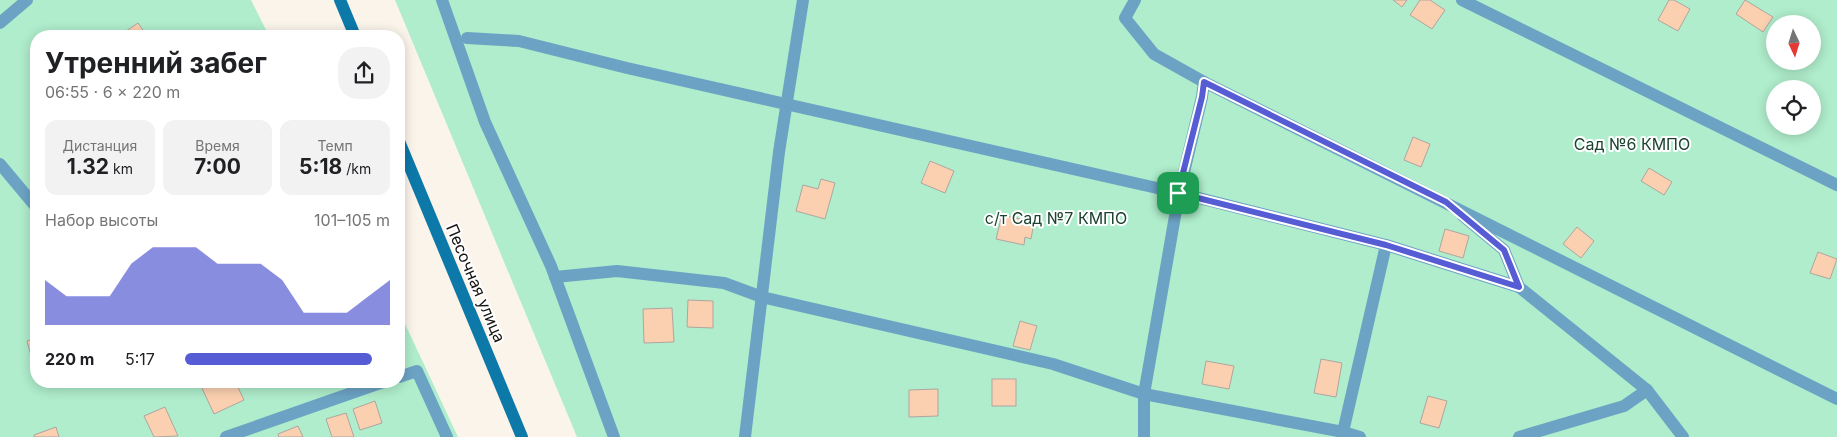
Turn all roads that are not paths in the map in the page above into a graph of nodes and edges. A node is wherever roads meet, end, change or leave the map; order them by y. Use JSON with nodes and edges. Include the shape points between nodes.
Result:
{"nodes":[{"id":1,"x":27,"y":0,"type":"edge"},
{"id":2,"x":340,"y":0,"type":"edge"},
{"id":3,"x":442,"y":0,"type":"edge"},
{"id":4,"x":802,"y":0,"type":"edge"},
{"id":5,"x":1462,"y":0,"type":"edge"},
{"id":6,"x":1131,"y":1,"type":"edge"},
{"id":7,"x":0,"y":23,"type":"edge"},
{"id":8,"x":352,"y":30,"type":"edge"},
{"id":9,"x":467,"y":38,"type":"dead end"},
{"id":10,"x":1204,"y":82,"type":"junction"},
{"id":11,"x":787,"y":104,"type":"junction"},
{"id":12,"x":405,"y":155,"type":"edge"},
{"id":13,"x":0,"y":164,"type":"edge"},
{"id":14,"x":1837,"y":185,"type":"edge"},
{"id":15,"x":1178,"y":193,"type":"junction"},
{"id":16,"x":30,"y":200,"type":"edge"},
{"id":17,"x":1446,"y":202,"type":"junction"},
{"id":18,"x":1386,"y":245,"type":"junction"},
{"id":19,"x":555,"y":277,"type":"junction"},
{"id":20,"x":1519,"y":287,"type":"junction"},
{"id":21,"x":762,"y":297,"type":"junction"},
{"id":22,"x":405,"y":375,"type":"edge"},
{"id":23,"x":366,"y":388,"type":"edge"},
{"id":24,"x":1647,"y":390,"type":"junction"},
{"id":25,"x":1144,"y":394,"type":"junction"},
{"id":26,"x":1837,"y":399,"type":"edge"},
{"id":27,"x":1343,"y":432,"type":"junction"},
{"id":28,"x":226,"y":437,"type":"edge"},
{"id":29,"x":447,"y":437,"type":"edge"},
{"id":30,"x":522,"y":437,"type":"edge"},
{"id":31,"x":614,"y":437,"type":"edge"},
{"id":32,"x":745,"y":437,"type":"edge"},
{"id":33,"x":1144,"y":437,"type":"edge"},
{"id":34,"x":1360,"y":437,"type":"edge"},
{"id":35,"x":1520,"y":437,"type":"edge"},
{"id":36,"x":1683,"y":437,"type":"edge"}],
"edges":[{"from":1,"to":7,"type":"lane"},
{"from":2,"to":8,"type":"main road"},
{"from":3,"to":19,"type":"lane","via":[[486,122]]},
{"from":4,"to":11,"type":"lane"},
{"from":5,"to":14,"type":"lane"},
{"from":6,"to":10,"type":"lane","via":[[1125,18],[1154,54]]},
{"from":9,"to":11,"type":"lane","via":[[519,41]]},
{"from":10,"to":15,"type":"lane"},
{"from":10,"to":17,"type":"lane"},
{"from":11,"to":15,"type":"lane"},
{"from":11,"to":21,"type":"lane"},
{"from":12,"to":30,"type":"main road","name":"Песочная улица"},
{"from":13,"to":16,"type":"lane"},
{"from":15,"to":18,"type":"lane"},
{"from":15,"to":25,"type":"lane"},
{"from":17,"to":20,"type":"lane","via":[[1504,250]]},
{"from":17,"to":26,"type":"lane"},
{"from":18,"to":20,"type":"lane"},
{"from":18,"to":27,"type":"lane"},
{"from":19,"to":21,"type":"lane","via":[[617,271],[724,283]]},
{"from":19,"to":31,"type":"lane"},
{"from":20,"to":24,"type":"lane"},
{"from":21,"to":25,"type":"lane","via":[[1053,364]]},
{"from":21,"to":32,"type":"lane"},
{"from":22,"to":29,"type":"lane","via":[[417,370]]},
{"from":23,"to":28,"type":"lane"},
{"from":24,"to":35,"type":"lane","via":[[1624,406]]},
{"from":24,"to":36,"type":"lane"},
{"from":25,"to":27,"type":"lane"},
{"from":25,"to":33,"type":"lane"},
{"from":27,"to":34,"type":"lane"}]}
